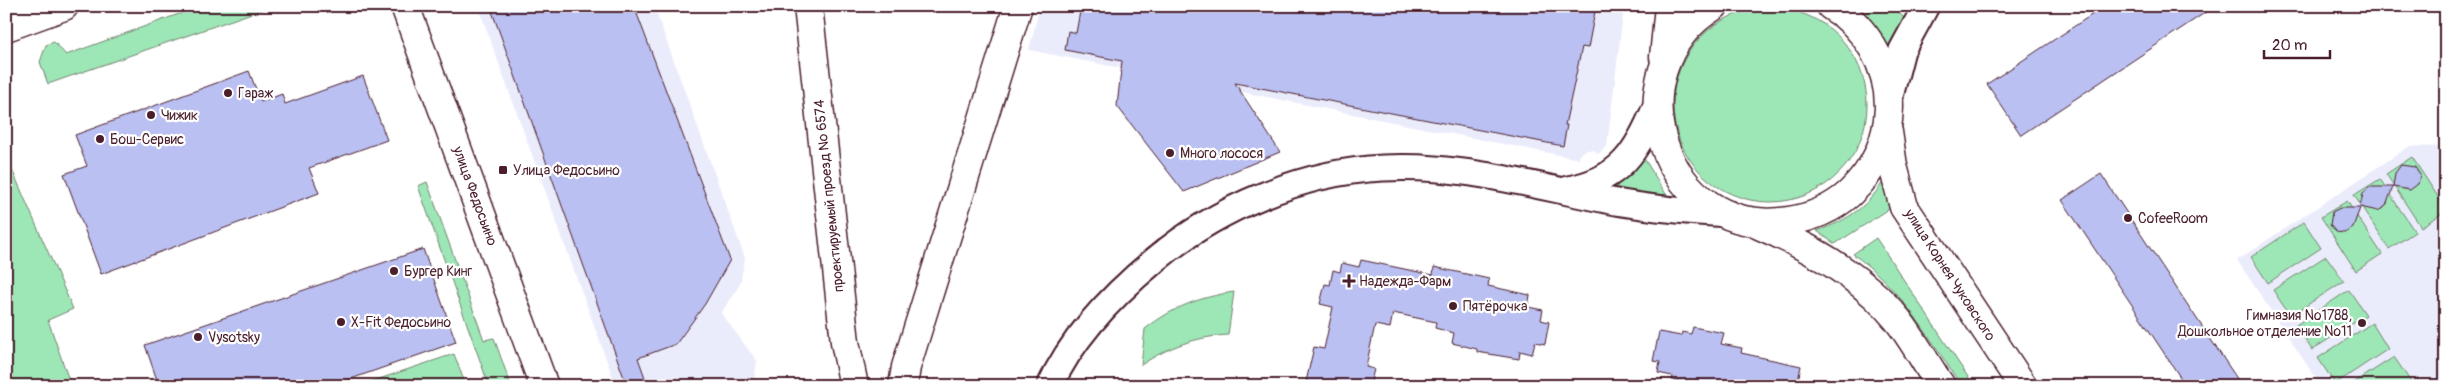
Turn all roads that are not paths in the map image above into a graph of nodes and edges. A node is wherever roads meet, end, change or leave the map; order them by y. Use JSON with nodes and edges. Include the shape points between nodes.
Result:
{"nodes":[{"id":1,"x":64,"y":6,"type":"edge"},
{"id":2,"x":405,"y":6,"type":"edge"},
{"id":3,"x":808,"y":6,"type":"edge"},
{"id":4,"x":1018,"y":6,"type":"edge"},
{"id":5,"x":1669,"y":6,"type":"edge"},
{"id":6,"x":1714,"y":6,"type":"edge"},
{"id":7,"x":1831,"y":6,"type":"edge"},
{"id":8,"x":1926,"y":6,"type":"edge"},
{"id":9,"x":6,"y":27,"type":"edge"},
{"id":10,"x":1664,"y":66,"type":"junction"},
{"id":11,"x":1889,"y":100,"type":"junction"},
{"id":12,"x":1656,"y":106,"type":"junction"},
{"id":13,"x":1887,"y":128,"type":"junction"},
{"id":14,"x":1560,"y":190,"type":"junction"},
{"id":15,"x":1735,"y":216,"type":"junction"},
{"id":16,"x":544,"y":386,"type":"edge"},
{"id":17,"x":854,"y":386,"type":"edge"},
{"id":18,"x":903,"y":386,"type":"edge"},
{"id":19,"x":1050,"y":386,"type":"edge"},
{"id":20,"x":1941,"y":386,"type":"edge"},
{"id":21,"x":2023,"y":386,"type":"edge"}],
"edges":[{"from":1,"to":9,"type":"street"},
{"from":2,"to":16,"type":"street","name":"улица Федосьино"},
{"from":3,"to":17,"type":"street","name":"проектируемый проезд № 6574","via":[[845,342]]},
{"from":4,"to":18,"type":"street","via":[[906,367]]},
{"from":5,"to":10,"type":"street","name":"улица Корнея Чуковского"},
{"from":6,"to":10,"type":"street","name":"улица Корнея Чуковского","via":[[1685,30]]},
{"from":7,"to":11,"type":"street","name":"улица Корнея Чуковского","via":[[1856,26],[1873,48],[1884,73]]},
{"from":8,"to":11,"type":"street","via":[[1902,50]]},
{"from":10,"to":12,"type":"street","name":"улица Корнея Чуковского"},
{"from":11,"to":13,"type":"street","name":"улица Корнея Чуковского"},
{"from":12,"to":14,"type":"street","via":[[1636,150],[1620,166],[1597,182]]},
{"from":12,"to":15,"type":"street","name":"улица Корнея Чуковского","via":[[1660,133],[1676,171],[1699,196]]},
{"from":13,"to":15,"type":"street","name":"улица Корнея Чуковского","via":[[1873,166],[1856,188],[1834,205],[1810,216],[1782,222]]},
{"from":13,"to":21,"type":"street","name":"улица Корнея Чуковского","via":[[1904,207]]},
{"from":14,"to":15,"type":"street","via":[[1633,205]]},
{"from":14,"to":19,"type":"street","via":[[1430,169],[1383,168],[1319,178],[1269,194],[1217,218],[1142,270],[1090,325]]},
{"from":15,"to":20,"type":"street","name":"улица Корнея Чуковского","via":[[1802,246],[1869,292],[1897,319]]}]}
